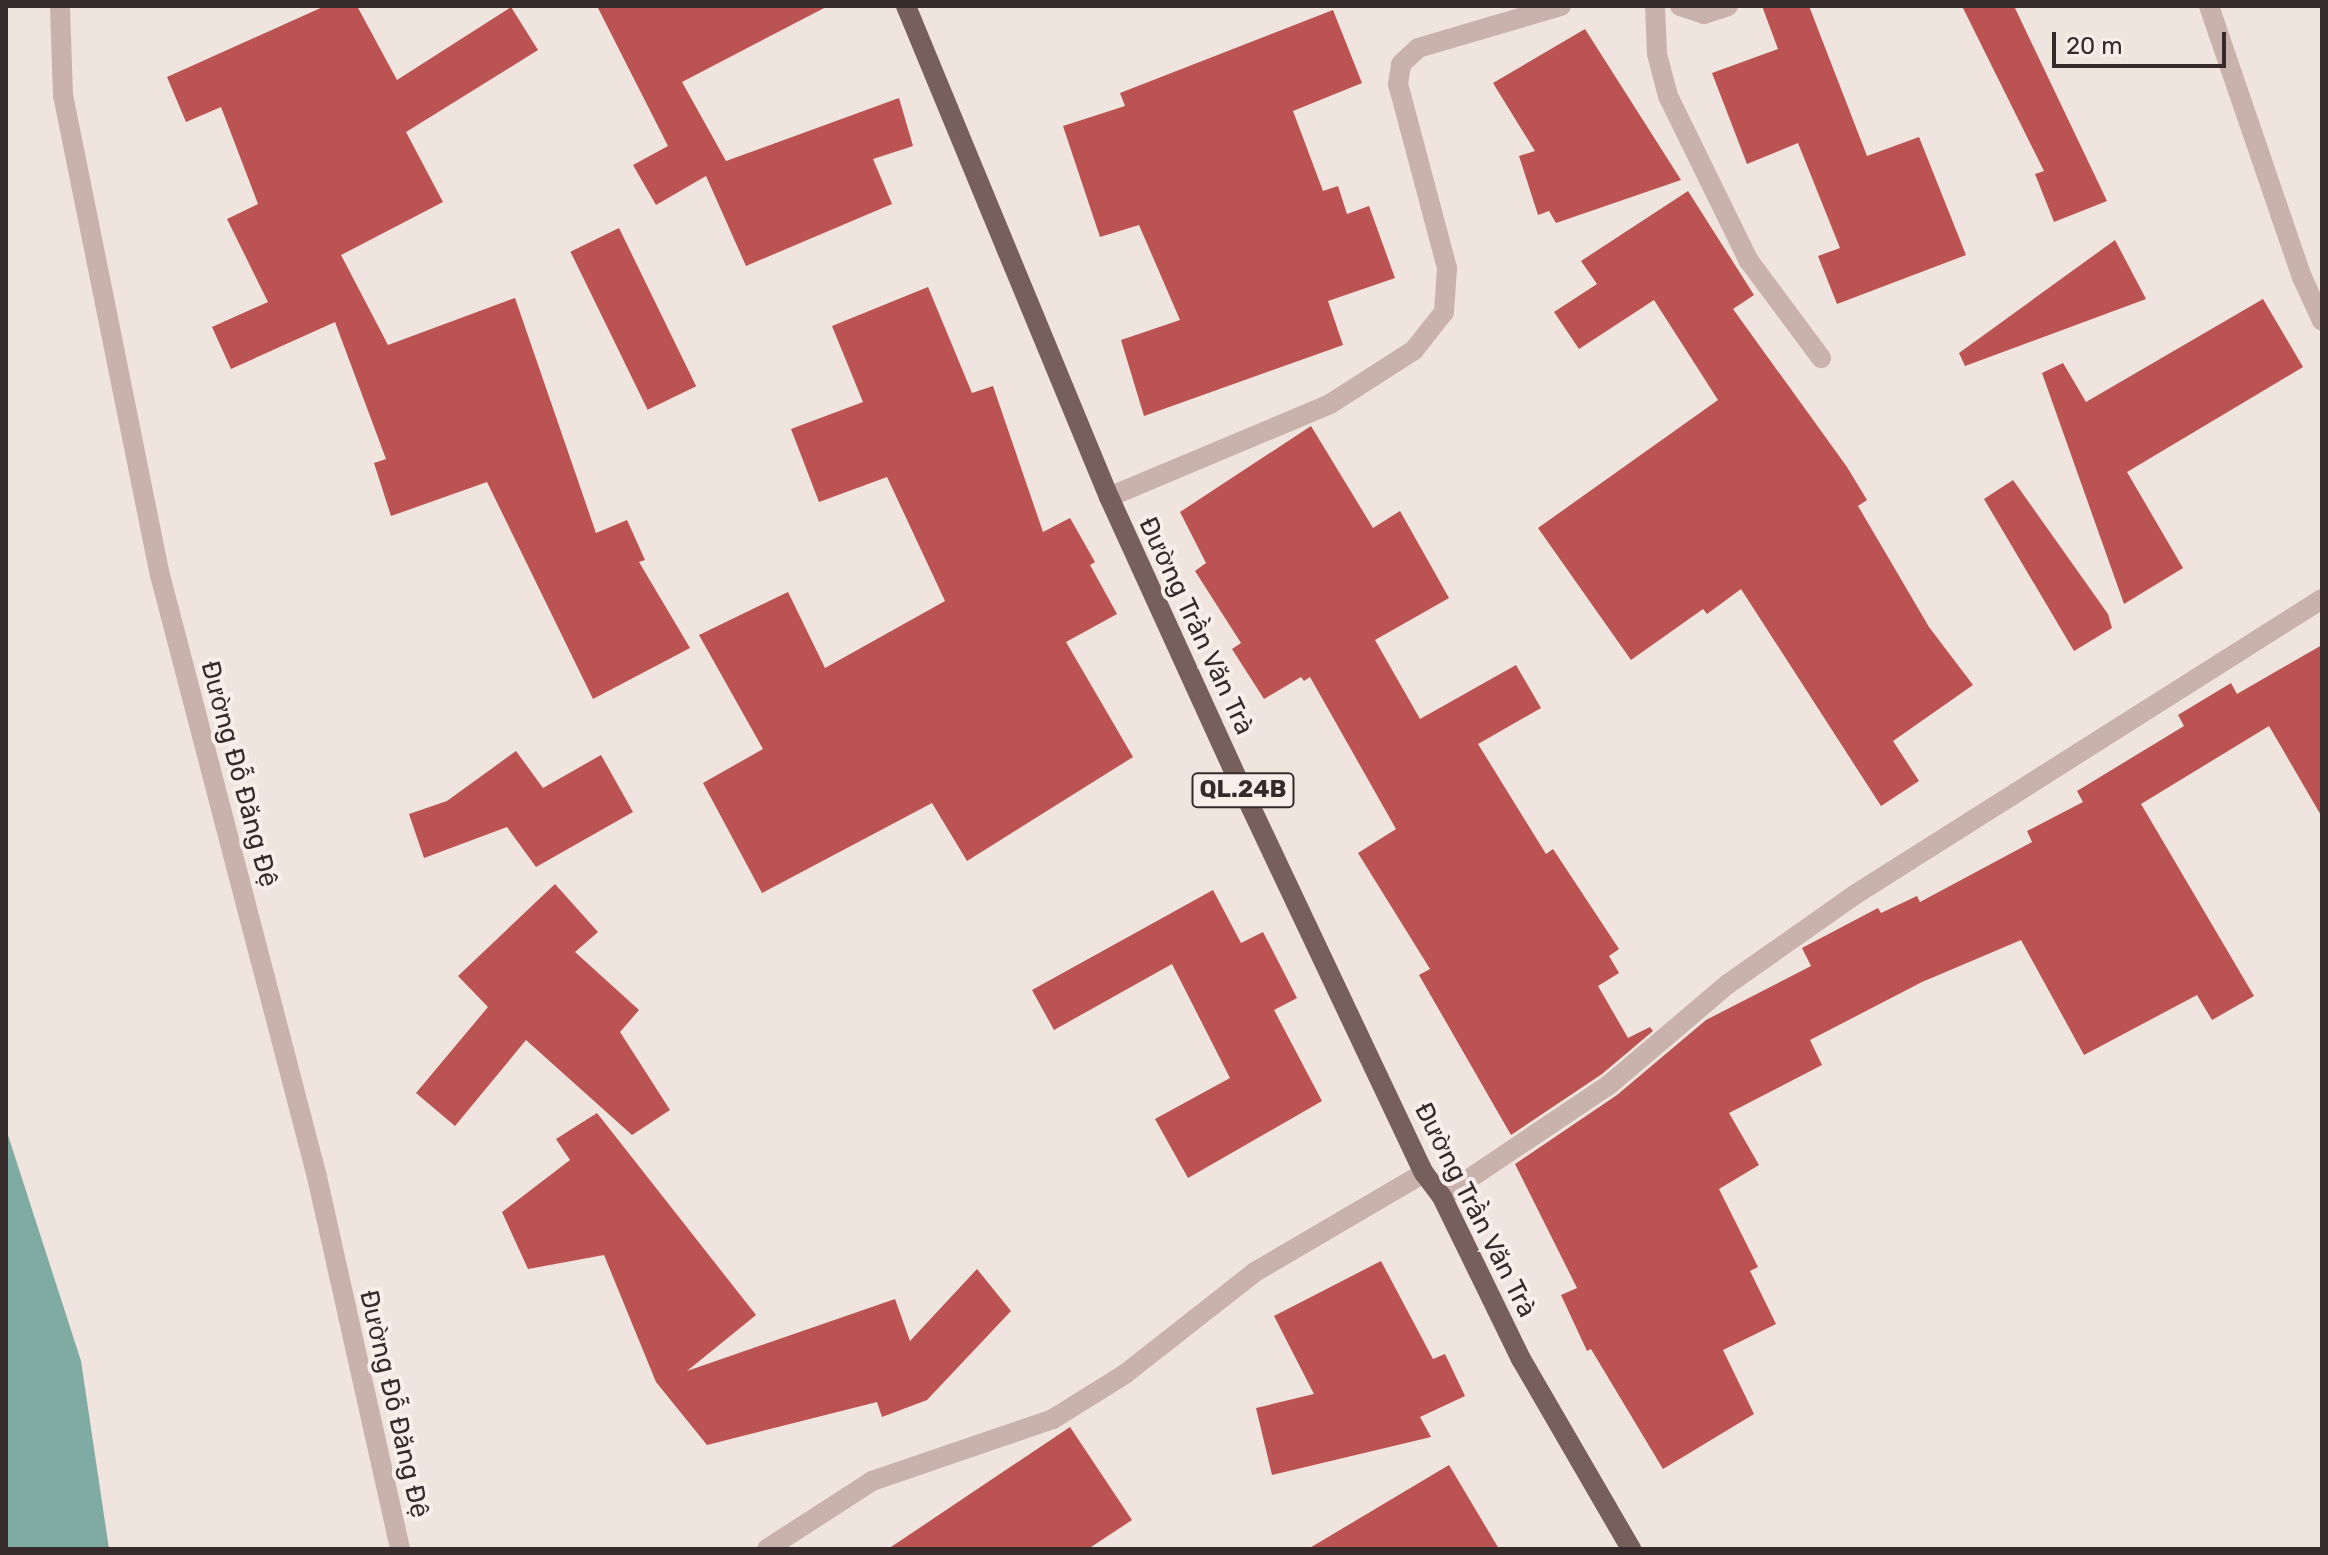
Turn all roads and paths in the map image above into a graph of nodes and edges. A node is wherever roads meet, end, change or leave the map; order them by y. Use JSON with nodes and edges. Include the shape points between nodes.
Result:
{"nodes":[{"id":1,"x":60,"y":6,"type":"edge"},
{"id":2,"x":906,"y":6,"type":"edge"},
{"id":3,"x":1561,"y":6,"type":"edge"},
{"id":4,"x":1655,"y":6,"type":"edge"},
{"id":5,"x":1680,"y":6,"type":"edge"},
{"id":6,"x":1728,"y":6,"type":"edge"},
{"id":7,"x":2209,"y":6,"type":"edge"},
{"id":8,"x":2322,"y":321,"type":"edge"},
{"id":9,"x":1821,"y":358,"type":"dead end"},
{"id":10,"x":1109,"y":497,"type":"junction"},
{"id":11,"x":2322,"y":599,"type":"edge"},
{"id":12,"x":1424,"y":1173,"type":"junction"},
{"id":13,"x":1442,"y":1197,"type":"junction"},
{"id":14,"x":400,"y":1549,"type":"edge"},
{"id":15,"x":767,"y":1549,"type":"edge"},
{"id":16,"x":1631,"y":1549,"type":"edge"}],
"edges":[{"from":1,"to":14,"type":"street","name":"Đường Đỗ Đăng Đệ","via":[[63,95],[157,559],[317,1177]]},
{"from":2,"to":10,"type":"main road","name":"Đường Trần Văn Trà","number":"QL.24B"},
{"from":3,"to":10,"type":"street","via":[[1418,48],[1401,64],[1398,84],[1447,268],[1444,312],[1414,350],[1330,404]]},
{"from":4,"to":9,"type":"street","via":[[1657,54],[1668,96],[1749,261]]},
{"from":5,"to":6,"type":"street","via":[[1704,14]]},
{"from":7,"to":8,"type":"street"},
{"from":10,"to":12,"type":"main road","name":"Đường Trần Văn Trà","number":"QL.24B"},
{"from":11,"to":13,"type":"street","via":[[1856,894],[1728,984],[1610,1084]]},
{"from":12,"to":13,"type":"main road","name":"Đường Trần Văn Trà","number":"QL.24B"},
{"from":12,"to":15,"type":"street","via":[[1255,1272],[1125,1374],[1053,1419],[872,1481]]},
{"from":13,"to":16,"type":"main road","name":"Đường Trần Văn Trà","number":"QL.24B","via":[[1521,1359]]}]}
